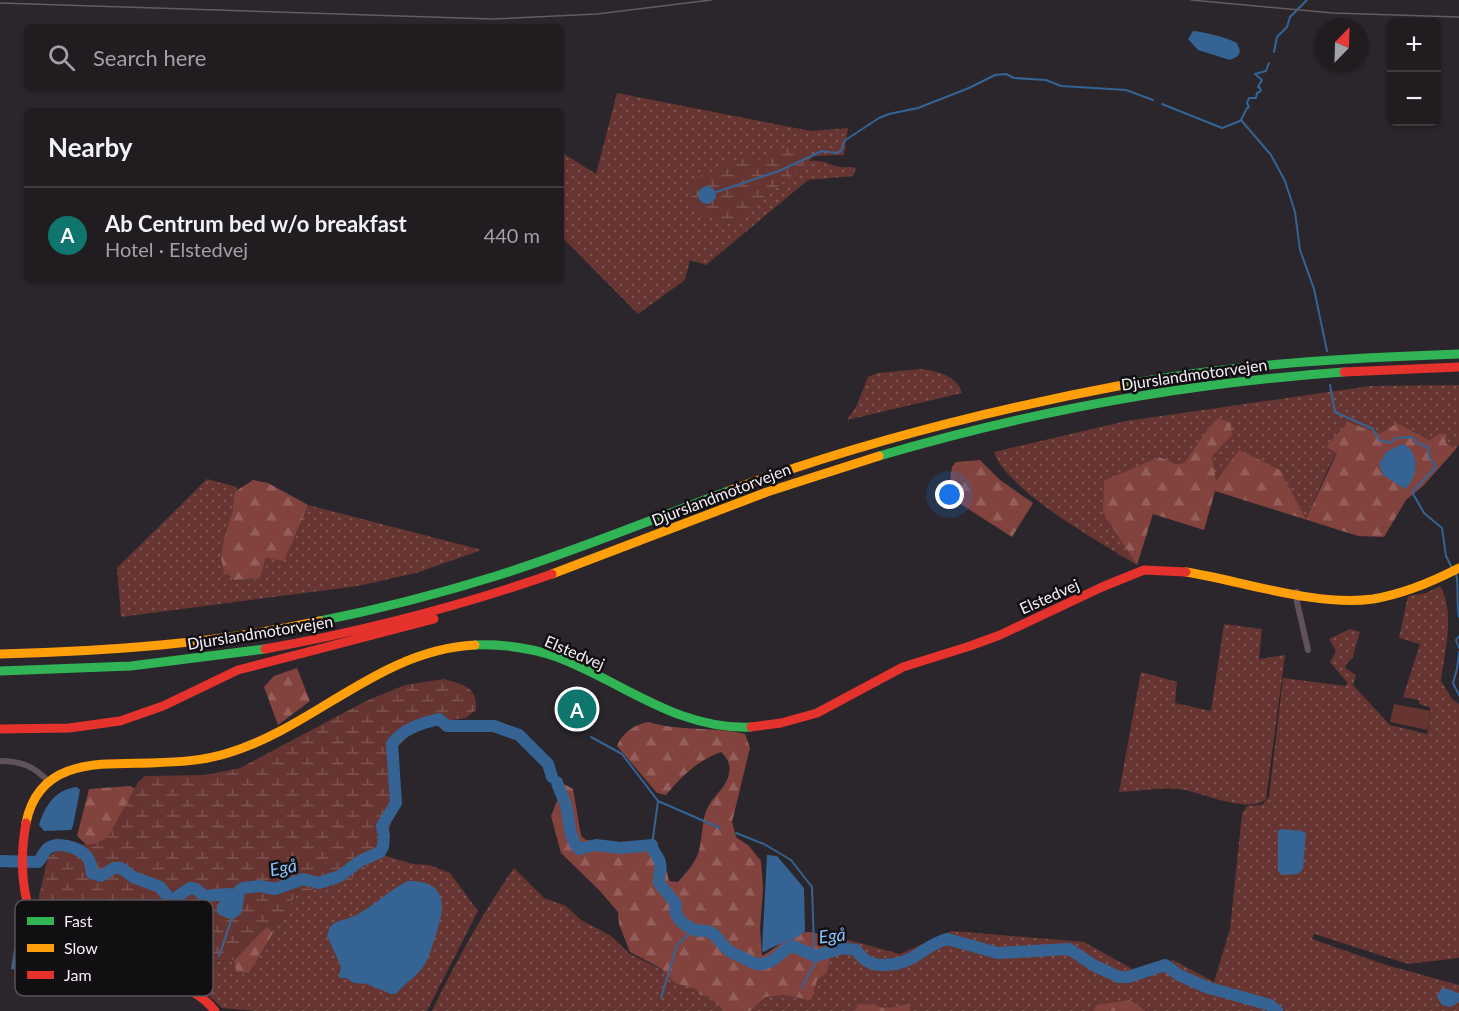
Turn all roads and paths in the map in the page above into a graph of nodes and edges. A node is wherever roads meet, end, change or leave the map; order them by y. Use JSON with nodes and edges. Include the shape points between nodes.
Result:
{"nodes":[{"id":1,"x":1459,"y":354,"type":"edge"},
{"id":2,"x":1459,"y":367,"type":"edge"},
{"id":3,"x":606,"y":556,"type":"junction"},
{"id":4,"x":1459,"y":568,"type":"edge"},
{"id":5,"x":1298,"y":592,"type":"junction"},
{"id":6,"x":0,"y":647,"type":"edge"},
{"id":7,"x":115,"y":650,"type":"junction"},
{"id":8,"x":1308,"y":650,"type":"dead end"},
{"id":9,"x":0,"y":654,"type":"edge"},
{"id":10,"x":0,"y":671,"type":"edge"},
{"id":11,"x":0,"y":729,"type":"edge"},
{"id":12,"x":0,"y":761,"type":"edge"},
{"id":13,"x":49,"y":782,"type":"junction"},
{"id":14,"x":25,"y":900,"type":"edge"},
{"id":15,"x":202,"y":996,"type":"edge"},
{"id":16,"x":215,"y":1011,"type":"edge"}],
"edges":[{"from":1,"to":7,"type":"main road","name":"Djurslandmotorvejen","via":[[1266,365],[1126,384],[1032,403],[808,462],[564,553],[428,596],[260,633]]},
{"from":2,"to":3,"type":"main road","name":"Djurslandmotorvejen","via":[[1266,378],[1131,397],[1015,420],[815,475]]},
{"from":3,"to":10,"type":"main road","name":"Djurslandmotorvejen","via":[[431,613],[303,642],[145,665]]},
{"from":3,"to":11,"type":"main road","via":[[491,602],[238,670],[137,716],[81,728]]},
{"from":4,"to":5,"type":"main road","name":"Elstedvej","via":[[1429,584],[1388,596],[1342,600]]},
{"from":5,"to":8,"type":"street"},
{"from":5,"to":13,"type":"main road","name":"Elstedvej","via":[[1184,572],[1144,570],[978,644],[908,665],[828,708],[784,723],[759,726],[730,727],[679,716],[545,653],[498,645],[451,647],[407,660],[231,753],[200,760],[79,766]]},
{"from":6,"to":7,"type":"main road"},
{"from":7,"to":9,"type":"main road","name":"Djurslandmotorvejen"},
{"from":12,"to":13,"type":"street","via":[[32,767]]},
{"from":13,"to":14,"type":"main road","name":"Elstedvej","via":[[36,796],[27,817]]},
{"from":15,"to":16,"type":"main road","name":"Elstedvej"}]}
